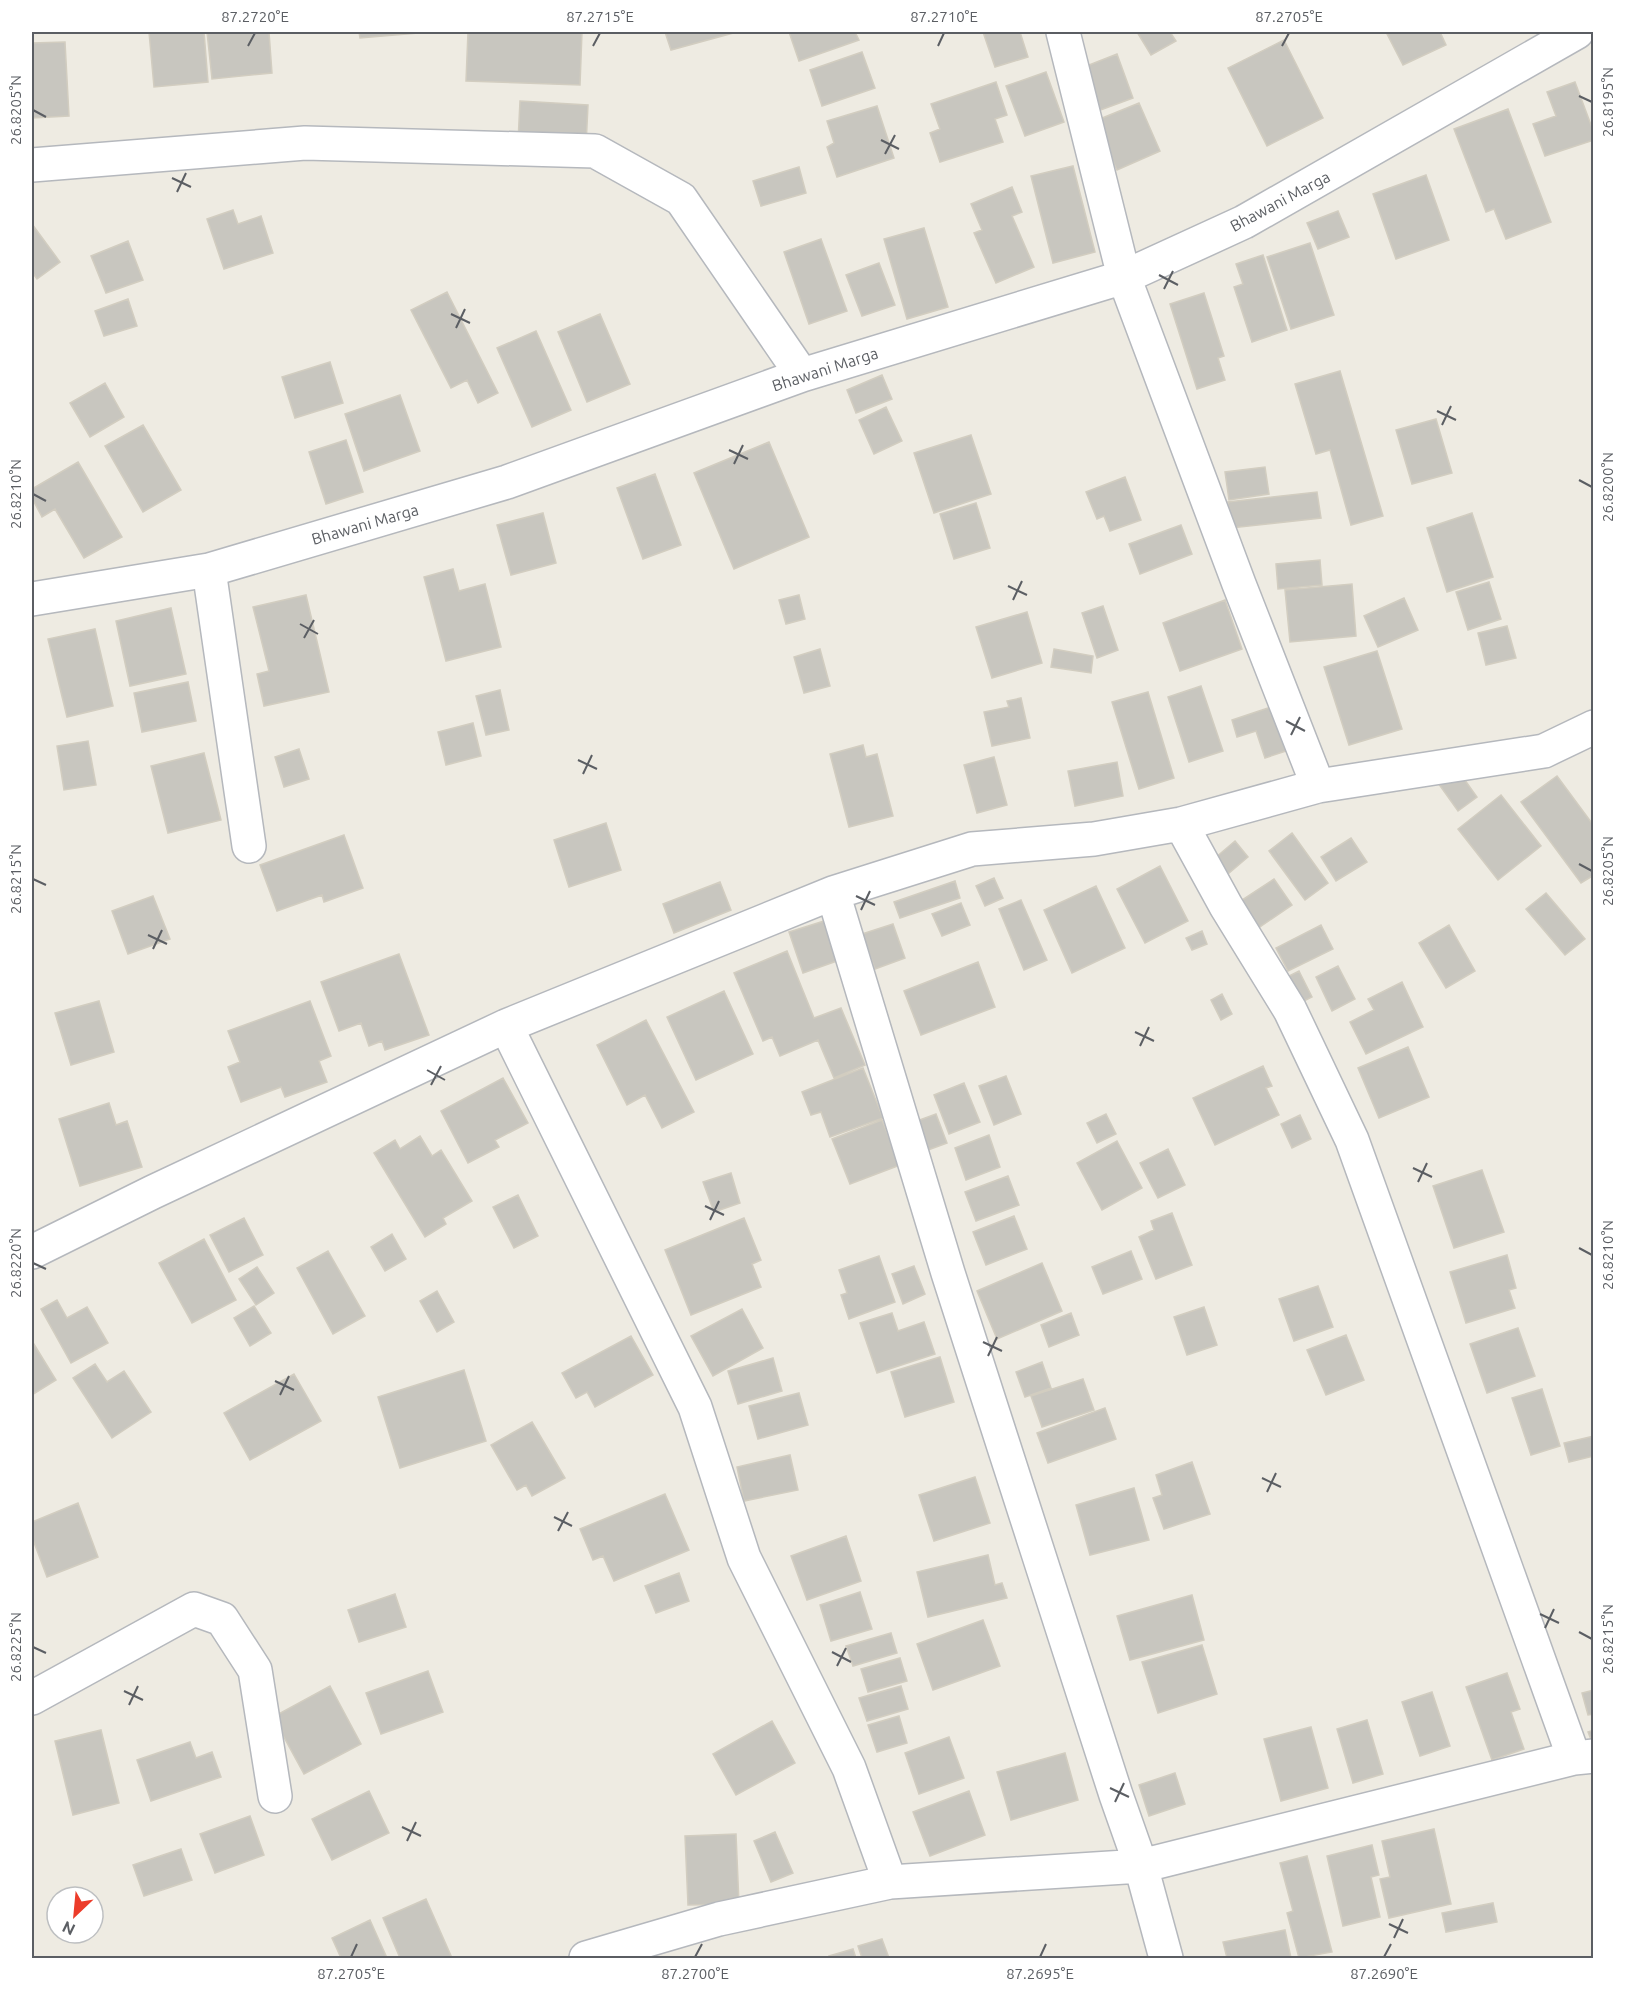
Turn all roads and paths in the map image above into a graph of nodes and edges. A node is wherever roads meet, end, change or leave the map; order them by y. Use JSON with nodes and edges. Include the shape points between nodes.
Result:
{"nodes":[{"id":1,"x":1063,"y":32,"type":"edge"},
{"id":2,"x":1576,"y":32,"type":"edge"},
{"id":3,"x":32,"y":165,"type":"edge"},
{"id":4,"x":1124,"y":277,"type":"junction"},
{"id":5,"x":802,"y":375,"type":"junction"},
{"id":6,"x":209,"y":570,"type":"junction"},
{"id":7,"x":32,"y":598,"type":"edge"},
{"id":8,"x":1593,"y":727,"type":"edge"},
{"id":9,"x":1318,"y":786,"type":"junction"},
{"id":10,"x":1181,"y":824,"type":"junction"},
{"id":11,"x":249,"y":846,"type":"dead end"},
{"id":12,"x":833,"y":893,"type":"junction"},
{"id":13,"x":506,"y":1026,"type":"junction"},
{"id":14,"x":32,"y":1252,"type":"edge"},
{"id":15,"x":32,"y":1698,"type":"edge"},
{"id":16,"x":1584,"y":1757,"type":"edge"},
{"id":17,"x":275,"y":1796,"type":"dead end"},
{"id":18,"x":1141,"y":1866,"type":"junction"},
{"id":19,"x":890,"y":1882,"type":"junction"},
{"id":20,"x":586,"y":1959,"type":"edge"},
{"id":21,"x":1166,"y":1959,"type":"edge"}],
"edges":[{"from":1,"to":4,"type":"street"},
{"from":2,"to":4,"type":"street","name":"Bhawani Marga","via":[[1244,222]]},
{"from":3,"to":5,"type":"street","via":[[305,143],[595,151],[681,199]]},
{"from":4,"to":5,"type":"street","name":"Bhawani Marga"},
{"from":4,"to":9,"type":"street"},
{"from":5,"to":6,"type":"street","name":"Bhawani Marga","via":[[507,482]]},
{"from":6,"to":7,"type":"street","name":"Bhawani Marga"},
{"from":6,"to":11,"type":"street"},
{"from":8,"to":9,"type":"street","via":[[1544,751]]},
{"from":9,"to":10,"type":"street"},
{"from":10,"to":12,"type":"street","via":[[1094,839],[972,849]]},
{"from":10,"to":16,"type":"street","via":[[1290,1010],[1352,1140]]},
{"from":12,"to":13,"type":"street"},
{"from":12,"to":18,"type":"street","via":[[948,1273]]},
{"from":13,"to":14,"type":"street"},
{"from":13,"to":19,"type":"street","via":[[695,1407],[744,1558],[849,1768]]},
{"from":15,"to":17,"type":"street","via":[[194,1609],[222,1619],[255,1670]]},
{"from":16,"to":18,"type":"street"},
{"from":18,"to":19,"type":"street"},
{"from":18,"to":21,"type":"street"},
{"from":19,"to":20,"type":"street","via":[[719,1918]]}]}
